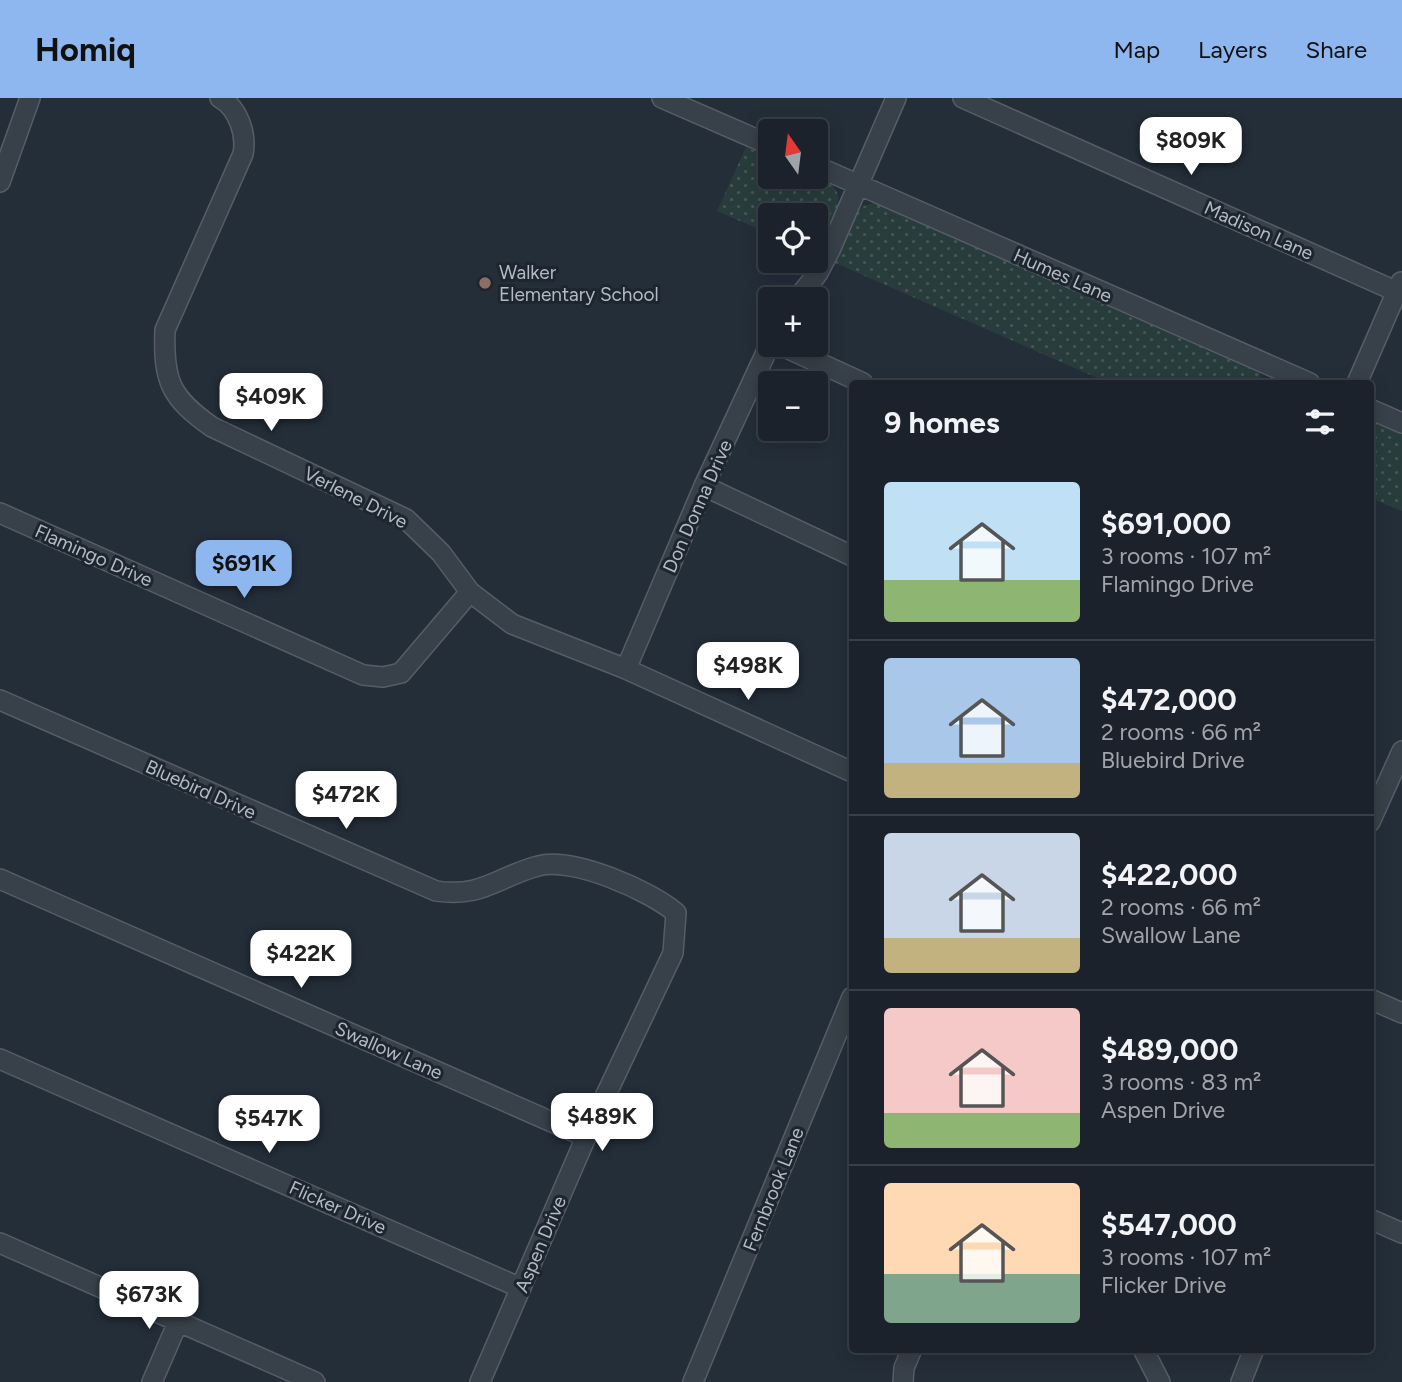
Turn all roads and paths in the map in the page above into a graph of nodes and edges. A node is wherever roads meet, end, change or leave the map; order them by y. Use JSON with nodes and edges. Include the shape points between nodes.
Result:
{"nodes":[{"id":1,"x":30,"y":98,"type":"edge"},
{"id":2,"x":220,"y":98,"type":"edge"},
{"id":3,"x":662,"y":98,"type":"edge"},
{"id":4,"x":896,"y":98,"type":"edge"},
{"id":5,"x":963,"y":98,"type":"edge"},
{"id":6,"x":758,"y":140,"type":"edge"},
{"id":7,"x":828,"y":171,"type":"edge"},
{"id":8,"x":0,"y":182,"type":"edge"},
{"id":9,"x":858,"y":184,"type":"junction"},
{"id":10,"x":807,"y":287,"type":"edge"},
{"id":11,"x":1400,"y":288,"type":"edge"},
{"id":12,"x":764,"y":357,"type":"edge"},
{"id":13,"x":806,"y":357,"type":"edge"},
{"id":14,"x":1270,"y":376,"type":"edge"},
{"id":15,"x":856,"y":380,"type":"edge"},
{"id":16,"x":1293,"y":380,"type":"edge"},
{"id":17,"x":1358,"y":380,"type":"edge"},
{"id":18,"x":1374,"y":411,"type":"edge"},
{"id":19,"x":1402,"y":423,"type":"edge"},
{"id":20,"x":704,"y":486,"type":"junction"},
{"id":21,"x":0,"y":513,"type":"edge"},
{"id":22,"x":849,"y":555,"type":"edge"},
{"id":23,"x":470,"y":592,"type":"junction"},
{"id":24,"x":626,"y":669,"type":"junction"},
{"id":25,"x":0,"y":700,"type":"edge"},
{"id":26,"x":1402,"y":751,"type":"edge"},
{"id":27,"x":849,"y":771,"type":"edge"},
{"id":28,"x":1378,"y":785,"type":"edge"},
{"id":29,"x":1374,"y":804,"type":"edge"},
{"id":30,"x":0,"y":879,"type":"edge"},
{"id":31,"x":676,"y":913,"type":"joint"},
{"id":32,"x":1374,"y":1001,"type":"edge"},
{"id":33,"x":849,"y":1004,"type":"edge"},
{"id":34,"x":1402,"y":1013,"type":"edge"},
{"id":35,"x":0,"y":1059,"type":"edge"},
{"id":36,"x":586,"y":1137,"type":"junction"},
{"id":37,"x":1374,"y":1221,"type":"edge"},
{"id":38,"x":1402,"y":1233,"type":"edge"},
{"id":39,"x":0,"y":1243,"type":"edge"},
{"id":40,"x":521,"y":1288,"type":"junction"},
{"id":41,"x":178,"y":1322,"type":"junction"},
{"id":42,"x":910,"y":1353,"type":"edge"},
{"id":43,"x":1145,"y":1353,"type":"edge"},
{"id":44,"x":1252,"y":1353,"type":"edge"},
{"id":45,"x":152,"y":1382,"type":"edge"},
{"id":46,"x":315,"y":1382,"type":"edge"},
{"id":47,"x":480,"y":1382,"type":"edge"},
{"id":48,"x":693,"y":1382,"type":"edge"},
{"id":49,"x":903,"y":1382,"type":"edge"},
{"id":50,"x":1160,"y":1382,"type":"edge"},
{"id":51,"x":1241,"y":1382,"type":"edge"}],
"edges":[{"from":1,"to":8,"type":"street"},
{"from":2,"to":23,"type":"street","name":"Verlene Drive","via":[[240,120],[245,144],[165,330],[167,377],[176,395],[212,427],[406,519],[441,553]]},
{"from":3,"to":6,"type":"street"},
{"from":4,"to":9,"type":"street"},
{"from":5,"to":11,"type":"street","name":"Madison Lane"},
{"from":7,"to":9,"type":"street","name":"Humes Lane"},
{"from":9,"to":10,"type":"street","via":[[818,273]]},
{"from":9,"to":14,"type":"street","name":"Humes Lane"},
{"from":11,"to":17,"type":"street"},
{"from":12,"to":20,"type":"street","name":"Don Donna Drive"},
{"from":13,"to":15,"type":"street"},
{"from":14,"to":16,"type":"street","name":"Humes Lane"},
{"from":18,"to":19,"type":"street"},
{"from":20,"to":22,"type":"street"},
{"from":20,"to":24,"type":"street","name":"Don Donna Drive"},
{"from":21,"to":23,"type":"street","name":"Flamingo Drive","via":[[363,675],[401,673]]},
{"from":23,"to":24,"type":"street","name":"Verlene Drive","via":[[512,624]]},
{"from":24,"to":27,"type":"street","name":"Verlene Drive"},
{"from":25,"to":31,"type":"street","name":"Bluebird Drive","via":[[436,891],[479,890],[539,865],[558,864],[578,866],[643,891]]},
{"from":26,"to":28,"type":"street"},
{"from":28,"to":29,"type":"street"},
{"from":30,"to":36,"type":"street","name":"Swallow Lane"},
{"from":31,"to":36,"type":"street","name":"Aspen Drive","via":[[674,953]]},
{"from":32,"to":34,"type":"street"},
{"from":33,"to":48,"type":"street","name":"Fernbrook Lane"},
{"from":35,"to":40,"type":"street","name":"Flicker Drive"},
{"from":36,"to":40,"type":"street","name":"Aspen Drive"},
{"from":37,"to":38,"type":"street"},
{"from":39,"to":41,"type":"street"},
{"from":40,"to":47,"type":"street","name":"Aspen Drive"},
{"from":41,"to":45,"type":"street"},
{"from":41,"to":46,"type":"street"},
{"from":42,"to":49,"type":"street"},
{"from":43,"to":50,"type":"street"},
{"from":44,"to":51,"type":"street"}]}
